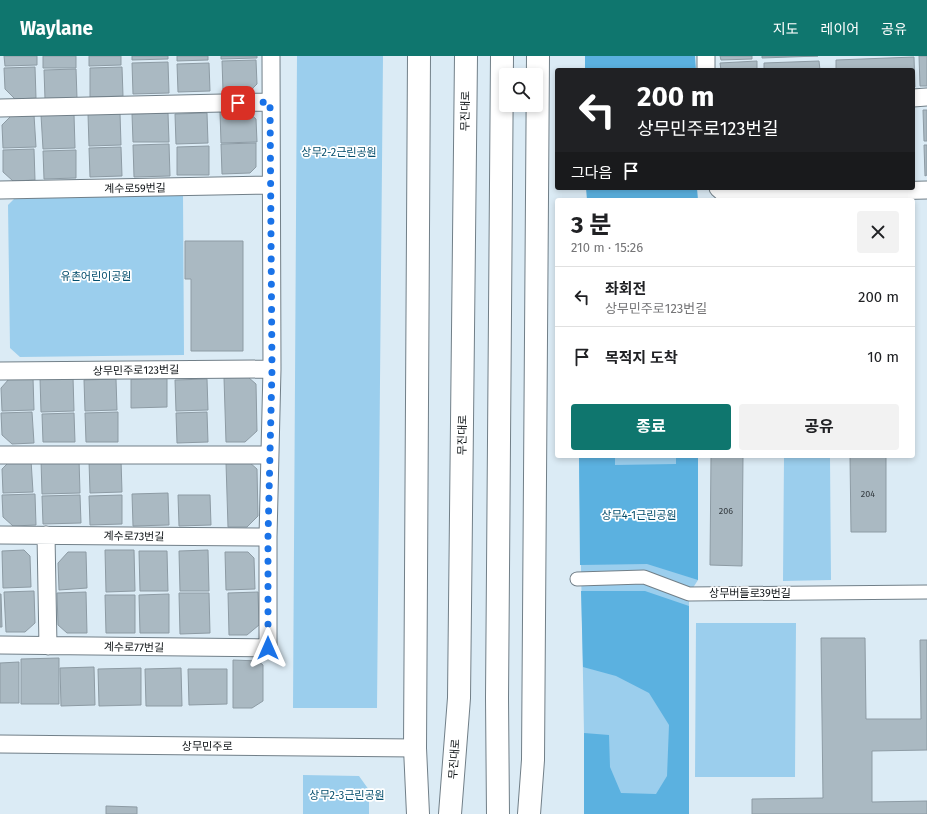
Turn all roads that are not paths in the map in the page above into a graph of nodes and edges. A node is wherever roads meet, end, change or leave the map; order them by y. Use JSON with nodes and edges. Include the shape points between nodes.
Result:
{"nodes":[{"id":1,"x":271,"y":56,"type":"edge"},
{"id":2,"x":419,"y":56,"type":"edge"},
{"id":3,"x":466,"y":56,"type":"edge"},
{"id":4,"x":502,"y":56,"type":"edge"},
{"id":5,"x":538,"y":56,"type":"edge"},
{"id":6,"x":547,"y":56,"type":"edge"},
{"id":7,"x":706,"y":56,"type":"edge"},
{"id":8,"x":706,"y":68,"type":"edge"},
{"id":9,"x":915,"y":98,"type":"edge"},
{"id":10,"x":927,"y":98,"type":"edge"},
{"id":11,"x":270,"y":102,"type":"junction"},
{"id":12,"x":0,"y":108,"type":"edge"},
{"id":13,"x":538,"y":113,"type":"junction"},
{"id":14,"x":270,"y":185,"type":"junction"},
{"id":15,"x":0,"y":190,"type":"edge"},
{"id":16,"x":720,"y":190,"type":"edge"},
{"id":17,"x":927,"y":190,"type":"edge"},
{"id":18,"x":272,"y":369,"type":"junction"},
{"id":19,"x":0,"y":371,"type":"edge"},
{"id":20,"x":0,"y":455,"type":"edge"},
{"id":21,"x":270,"y":455,"type":"junction"},
{"id":22,"x":0,"y":535,"type":"edge"},
{"id":23,"x":46,"y":535,"type":"junction"},
{"id":24,"x":268,"y":537,"type":"junction"},
{"id":25,"x":577,"y":579,"type":"dead end"},
{"id":26,"x":927,"y":592,"type":"edge"},
{"id":27,"x":0,"y":645,"type":"edge"},
{"id":28,"x":48,"y":646,"type":"junction"},
{"id":29,"x":0,"y":744,"type":"edge"},
{"id":30,"x":415,"y":748,"type":"junction"},
{"id":31,"x":418,"y":814,"type":"edge"},
{"id":32,"x":450,"y":814,"type":"edge"},
{"id":33,"x":498,"y":814,"type":"edge"},
{"id":34,"x":530,"y":814,"type":"edge"}],
"edges":[{"from":1,"to":11,"type":"street"},
{"from":2,"to":30,"type":"main road"},
{"from":3,"to":32,"type":"main road","name":"무진대로","via":[[459,698]]},
{"from":4,"to":33,"type":"main road"},
{"from":5,"to":13,"type":"main road"},
{"from":6,"to":13,"type":"main road"},
{"from":7,"to":8,"type":"street"},
{"from":9,"to":10,"type":"street"},
{"from":11,"to":12,"type":"street"},
{"from":11,"to":14,"type":"street"},
{"from":13,"to":34,"type":"main road","via":[[533,760]]},
{"from":14,"to":15,"type":"street","name":"계수로59번길"},
{"from":14,"to":18,"type":"street"},
{"from":16,"to":17,"type":"street","via":[[726,195]]},
{"from":18,"to":19,"type":"street","name":"상무민주로123번길"},
{"from":18,"to":21,"type":"street"},
{"from":20,"to":21,"type":"street"},
{"from":21,"to":24,"type":"street"},
{"from":22,"to":23,"type":"street","name":"계수로73번길"},
{"from":23,"to":24,"type":"street","name":"계수로73번길"},
{"from":23,"to":28,"type":"street"},
{"from":24,"to":28,"type":"street","name":"계수로77번길","via":[[268,648]]},
{"from":25,"to":26,"type":"street","name":"상무버들로39번길","via":[[644,577],[689,594]]},
{"from":27,"to":28,"type":"street","name":"계수로77번길"},
{"from":29,"to":30,"type":"street","name":"상무민주로"},
{"from":30,"to":31,"type":"main road"}]}
